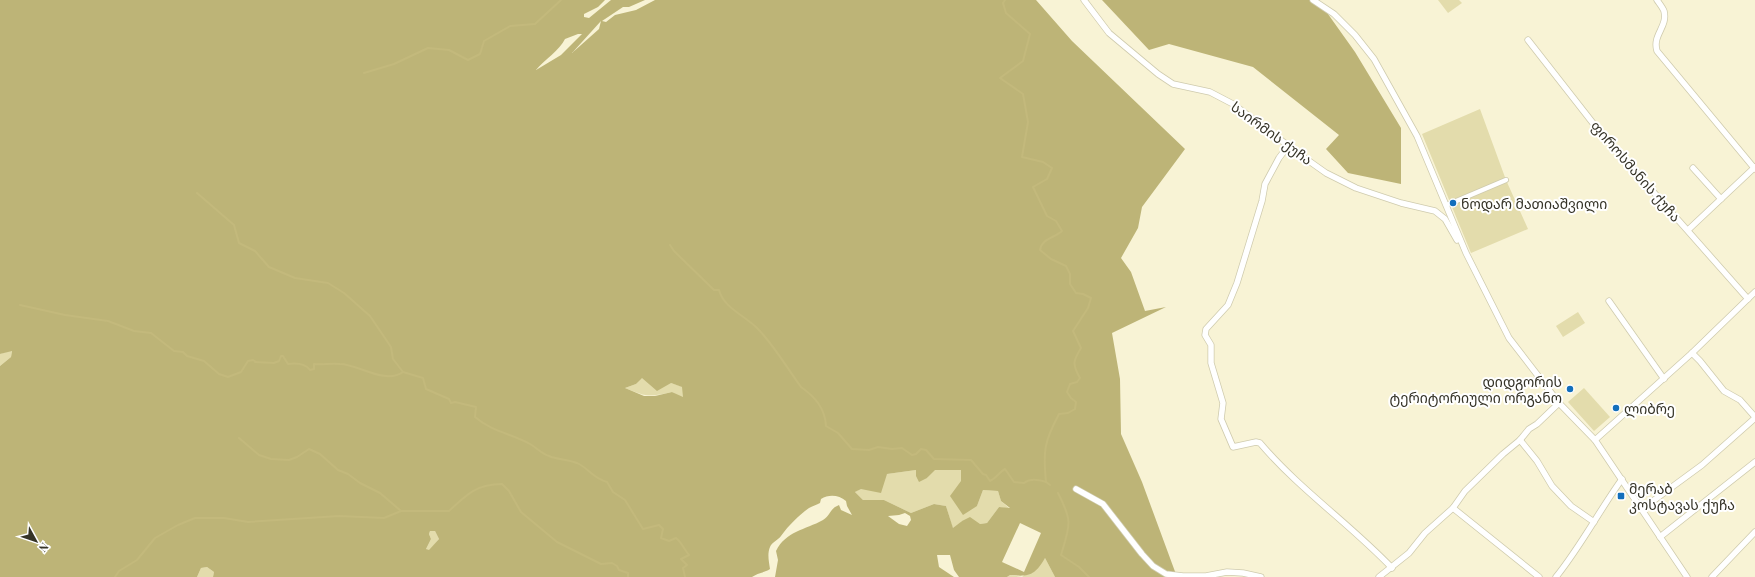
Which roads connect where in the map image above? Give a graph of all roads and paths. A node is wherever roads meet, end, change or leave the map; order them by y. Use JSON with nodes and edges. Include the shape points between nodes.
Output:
{"nodes":[{"id":1,"x":1084,"y":0,"type":"edge"},
{"id":2,"x":1314,"y":0,"type":"edge"},
{"id":3,"x":1657,"y":0,"type":"edge"},
{"id":4,"x":1528,"y":40,"type":"dead end"},
{"id":5,"x":1288,"y":146,"type":"junction"},
{"id":6,"x":1693,"y":168,"type":"dead end"},
{"id":7,"x":1755,"y":168,"type":"edge"},
{"id":8,"x":1506,"y":180,"type":"dead end"},
{"id":9,"x":1721,"y":199,"type":"junction"},
{"id":10,"x":1447,"y":205,"type":"junction"},
{"id":11,"x":1688,"y":230,"type":"junction"},
{"id":12,"x":1466,"y":253,"type":"junction"},
{"id":13,"x":1755,"y":292,"type":"edge"},
{"id":14,"x":1748,"y":299,"type":"junction"},
{"id":15,"x":1609,"y":301,"type":"dead end"},
{"id":16,"x":1692,"y":353,"type":"junction"},
{"id":17,"x":1664,"y":379,"type":"junction"},
{"id":18,"x":1559,"y":403,"type":"junction"},
{"id":19,"x":1755,"y":417,"type":"edge"},
{"id":20,"x":1520,"y":440,"type":"junction"},
{"id":21,"x":1595,"y":440,"type":"junction"},
{"id":22,"x":1755,"y":462,"type":"edge"},
{"id":23,"x":1622,"y":479,"type":"junction"},
{"id":24,"x":1076,"y":490,"type":"dead end"},
{"id":25,"x":1453,"y":508,"type":"junction"},
{"id":26,"x":1642,"y":509,"type":"junction"},
{"id":27,"x":1594,"y":522,"type":"junction"},
{"id":28,"x":1755,"y":532,"type":"edge"},
{"id":29,"x":1660,"y":537,"type":"junction"},
{"id":30,"x":1392,"y":568,"type":"junction"},
{"id":31,"x":1261,"y":577,"type":"edge"},
{"id":32,"x":1379,"y":577,"type":"edge"},
{"id":33,"x":1539,"y":577,"type":"edge"},
{"id":34,"x":1556,"y":577,"type":"edge"},
{"id":35,"x":1687,"y":577,"type":"edge"},
{"id":36,"x":1712,"y":577,"type":"edge"}],
"edges":[{"from":1,"to":5,"type":"street","name":"საირმის ქუჩა","via":[[1109,33],[1163,77],[1173,84],[1210,92],[1233,104]]},
{"from":2,"to":10,"type":"street","via":[[1355,34],[1374,59],[1417,136]]},
{"from":3,"to":7,"type":"street","via":[[1664,12],[1664,22],[1655,44],[1657,51]]},
{"from":4,"to":11,"type":"street","name":"ფიროსმანის ქუჩა","via":[[1596,127]]},
{"from":5,"to":12,"type":"street","name":"საირმის ქუჩა","via":[[1326,173],[1356,188],[1439,214],[1445,219]]},
{"from":5,"to":30,"type":"street","via":[[1278,158],[1265,184],[1237,283],[1228,305],[1206,329],[1211,345],[1211,363],[1223,403],[1221,419],[1233,447],[1260,443]]},
{"from":6,"to":9,"type":"street"},
{"from":7,"to":9,"type":"street"},
{"from":8,"to":10,"type":"street"},
{"from":9,"to":11,"type":"street"},
{"from":10,"to":12,"type":"street"},
{"from":11,"to":14,"type":"street","name":"ფიროსმანის ქუჩა"},
{"from":12,"to":18,"type":"street","via":[[1508,338]]},
{"from":13,"to":14,"type":"street"},
{"from":14,"to":16,"type":"street"},
{"from":15,"to":17,"type":"street"},
{"from":16,"to":17,"type":"street"},
{"from":16,"to":19,"type":"street","via":[[1724,391],[1740,400]]},
{"from":17,"to":21,"type":"street"},
{"from":18,"to":20,"type":"street"},
{"from":18,"to":21,"type":"street"},
{"from":19,"to":26,"type":"street","via":[[1702,465]]},
{"from":20,"to":25,"type":"street","via":[[1464,491]]},
{"from":20,"to":27,"type":"street","via":[[1538,462],[1552,486],[1571,506]]},
{"from":21,"to":23,"type":"street"},
{"from":22,"to":29,"type":"street"},
{"from":23,"to":26,"type":"street"},
{"from":23,"to":27,"type":"street"},
{"from":24,"to":31,"type":"street","via":[[1103,504],[1142,554],[1153,566],[1166,574],[1206,576],[1227,572]]},
{"from":25,"to":30,"type":"street"},
{"from":25,"to":33,"type":"street"},
{"from":26,"to":29,"type":"street"},
{"from":27,"to":34,"type":"street"},
{"from":28,"to":36,"type":"street"},
{"from":29,"to":35,"type":"street"},
{"from":30,"to":32,"type":"street"}]}
